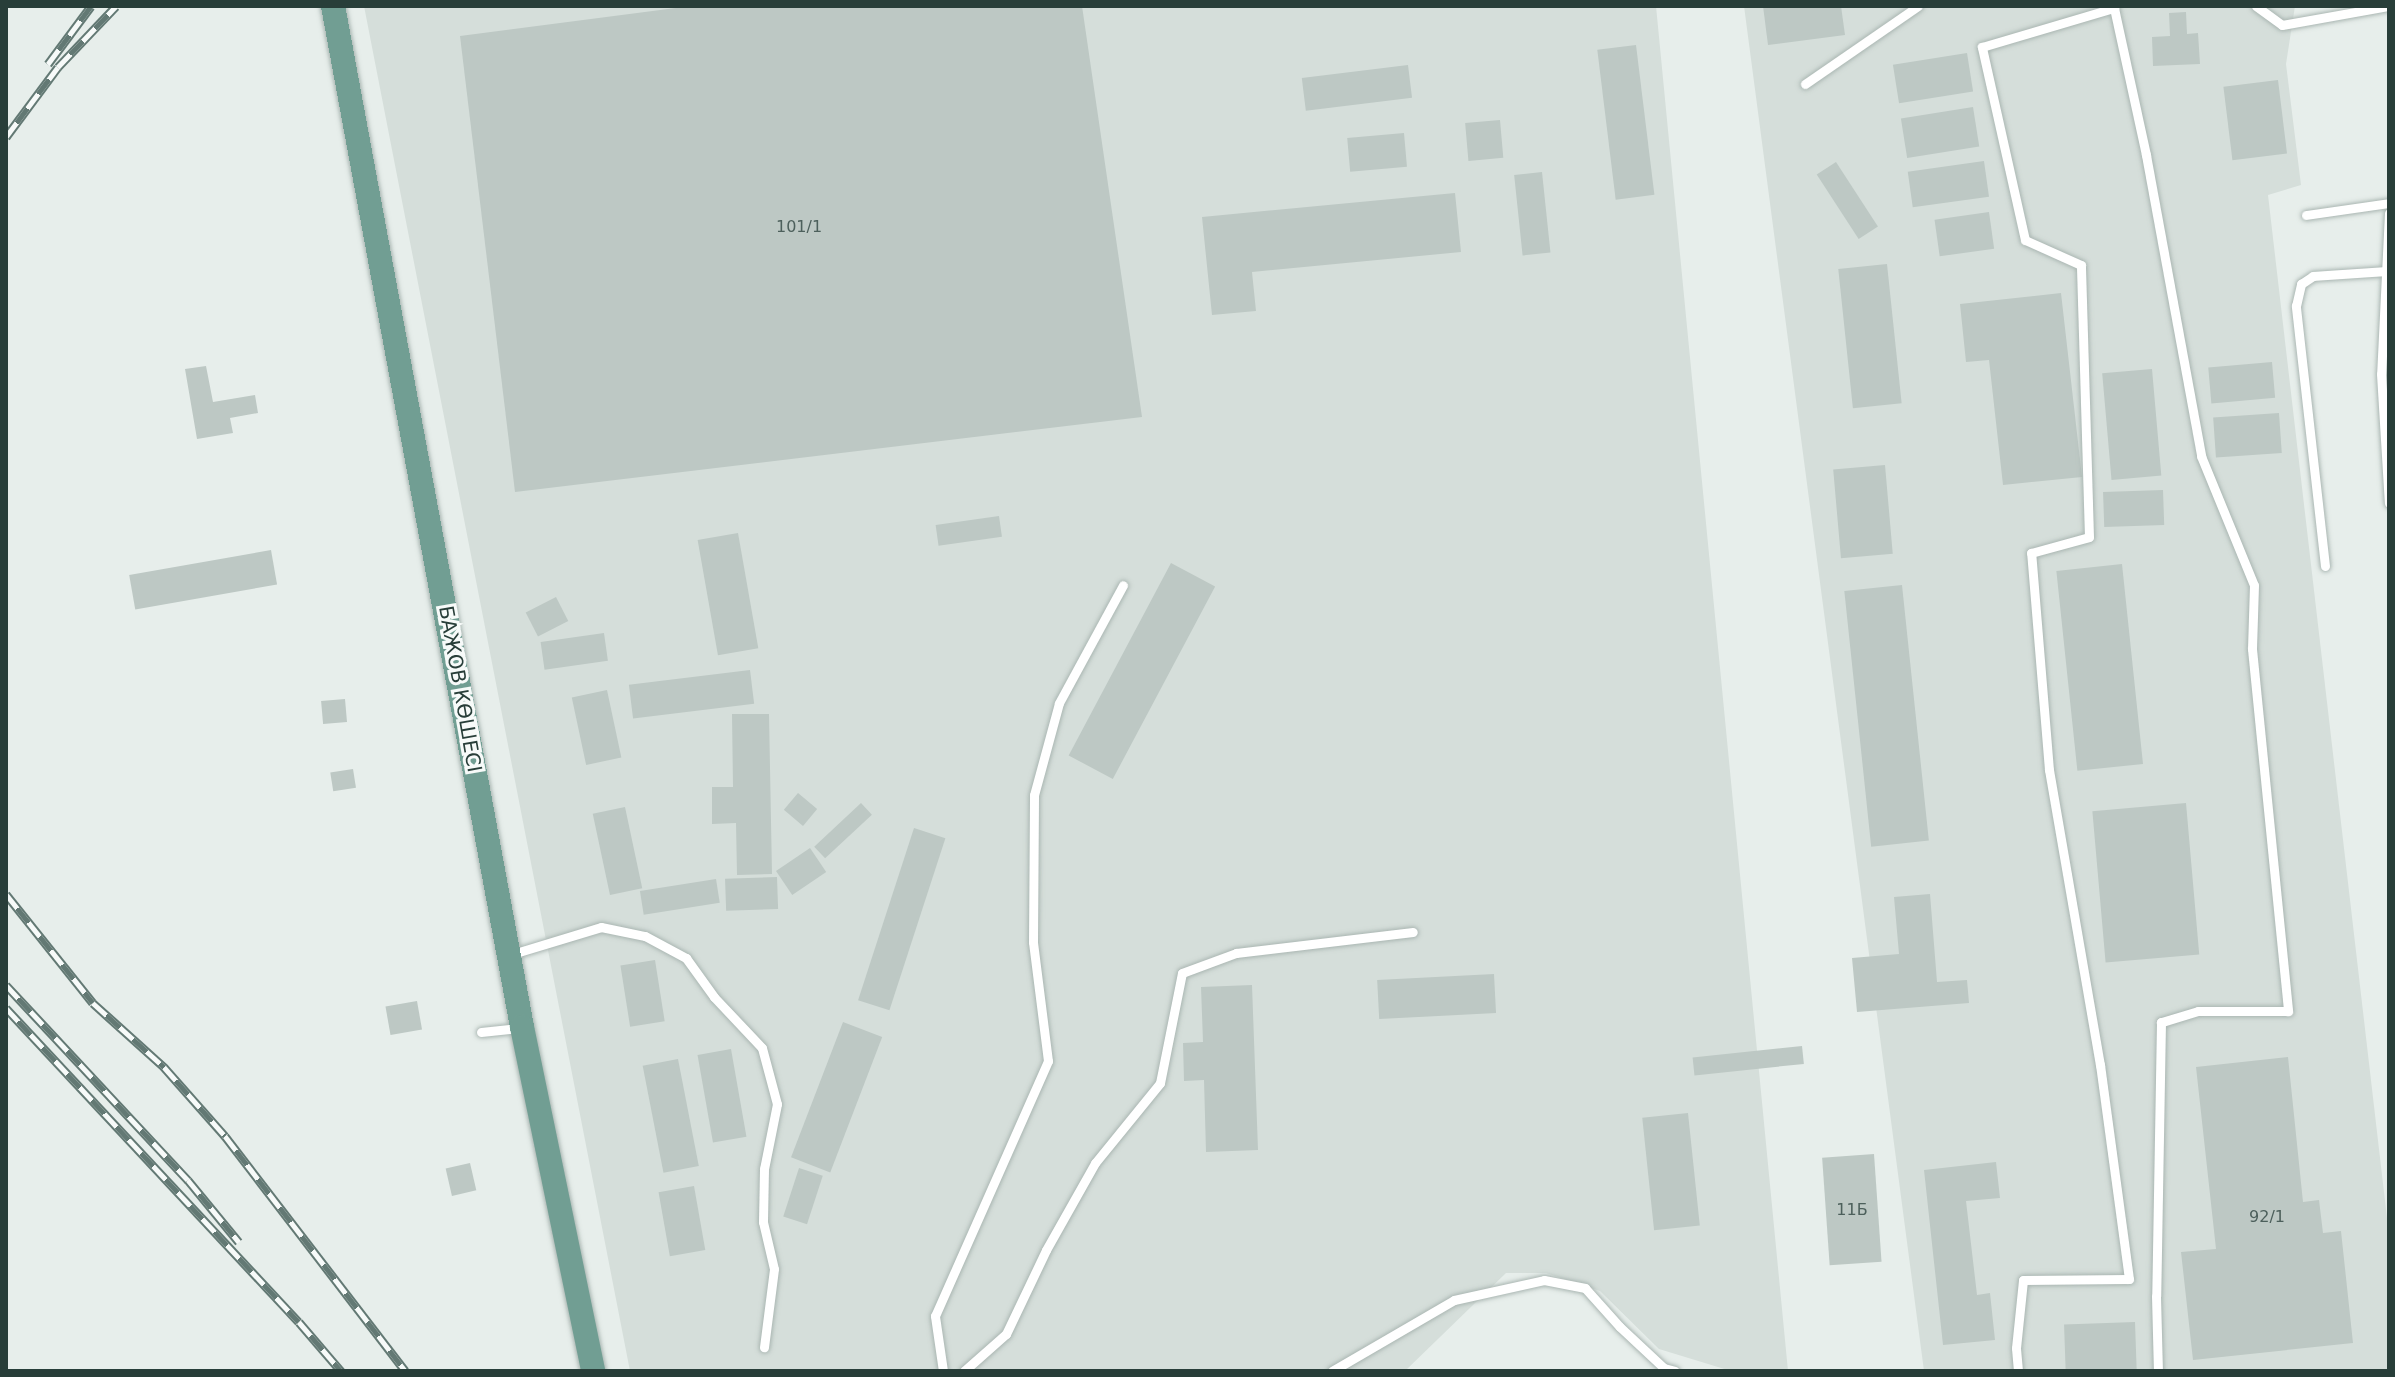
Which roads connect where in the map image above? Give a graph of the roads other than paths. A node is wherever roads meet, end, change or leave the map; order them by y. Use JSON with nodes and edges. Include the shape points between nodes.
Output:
{"nodes":[{"id":1,"x":333,"y":6,"type":"edge"},
{"id":2,"x":1918,"y":6,"type":"edge"},
{"id":3,"x":2256,"y":6,"type":"edge"},
{"id":4,"x":2389,"y":6,"type":"edge"},
{"id":5,"x":1805,"y":84,"type":"dead end"},
{"id":6,"x":2389,"y":203,"type":"edge"},
{"id":7,"x":2389,"y":213,"type":"edge"},
{"id":8,"x":2306,"y":215,"type":"dead end"},
{"id":9,"x":2386,"y":271,"type":"junction"},
{"id":10,"x":2389,"y":503,"type":"edge"},
{"id":11,"x":2325,"y":566,"type":"dead end"},
{"id":12,"x":1123,"y":585,"type":"dead end"},
{"id":13,"x":1413,"y":932,"type":"dead end"},
{"id":14,"x":509,"y":955,"type":"junction"},
{"id":15,"x":522,"y":1027,"type":"junction"},
{"id":16,"x":481,"y":1032,"type":"dead end"},
{"id":17,"x":764,"y":1347,"type":"dead end"},
{"id":18,"x":593,"y":1371,"type":"edge"},
{"id":19,"x":943,"y":1371,"type":"edge"},
{"id":20,"x":964,"y":1371,"type":"edge"},
{"id":21,"x":1332,"y":1371,"type":"edge"},
{"id":22,"x":1675,"y":1371,"type":"edge"},
{"id":23,"x":2018,"y":1371,"type":"edge"},
{"id":24,"x":2158,"y":1371,"type":"edge"}],
"edges":[{"from":1,"to":14,"type":"main road","name":"БАЖОВ КӨШЕСІ"},
{"from":2,"to":5,"type":"lane"},
{"from":3,"to":4,"type":"lane","via":[[2282,25]]},
{"from":6,"to":8,"type":"lane"},
{"from":7,"to":9,"type":"lane"},
{"from":9,"to":10,"type":"lane","via":[[2381,374]]},
{"from":9,"to":11,"type":"lane","via":[[2313,276],[2301,284],[2296,306]]},
{"from":12,"to":19,"type":"lane","via":[[1059,703],[1034,795],[1033,942],[1048,1061],[935,1316]]},
{"from":13,"to":20,"type":"lane","via":[[1236,953],[1182,973],[1160,1083],[1095,1163],[1006,1334]]},
{"from":14,"to":15,"type":"main road","name":"БАЖОВ КӨШЕСІ"},
{"from":14,"to":17,"type":"lane","via":[[601,927],[645,936],[686,958],[762,1048],[777,1104],[764,1169],[763,1222],[774,1269]]},
{"from":15,"to":16,"type":"lane"},
{"from":15,"to":18,"type":"main road","name":"БАЖОВ КӨШЕСІ"},
{"from":21,"to":22,"type":"lane","via":[[1454,1300],[1544,1280],[1585,1288],[1631,1338],[1664,1368]]},
{"from":23,"to":24,"type":"lane","via":[[2023,1280],[2129,1279],[2100,1065],[2049,770],[2031,553],[2089,537],[2081,265],[2025,240],[1982,47],[2114,8],[2201,456],[2254,585],[2252,649],[2288,1011],[2198,1011],[2161,1022]]}]}
